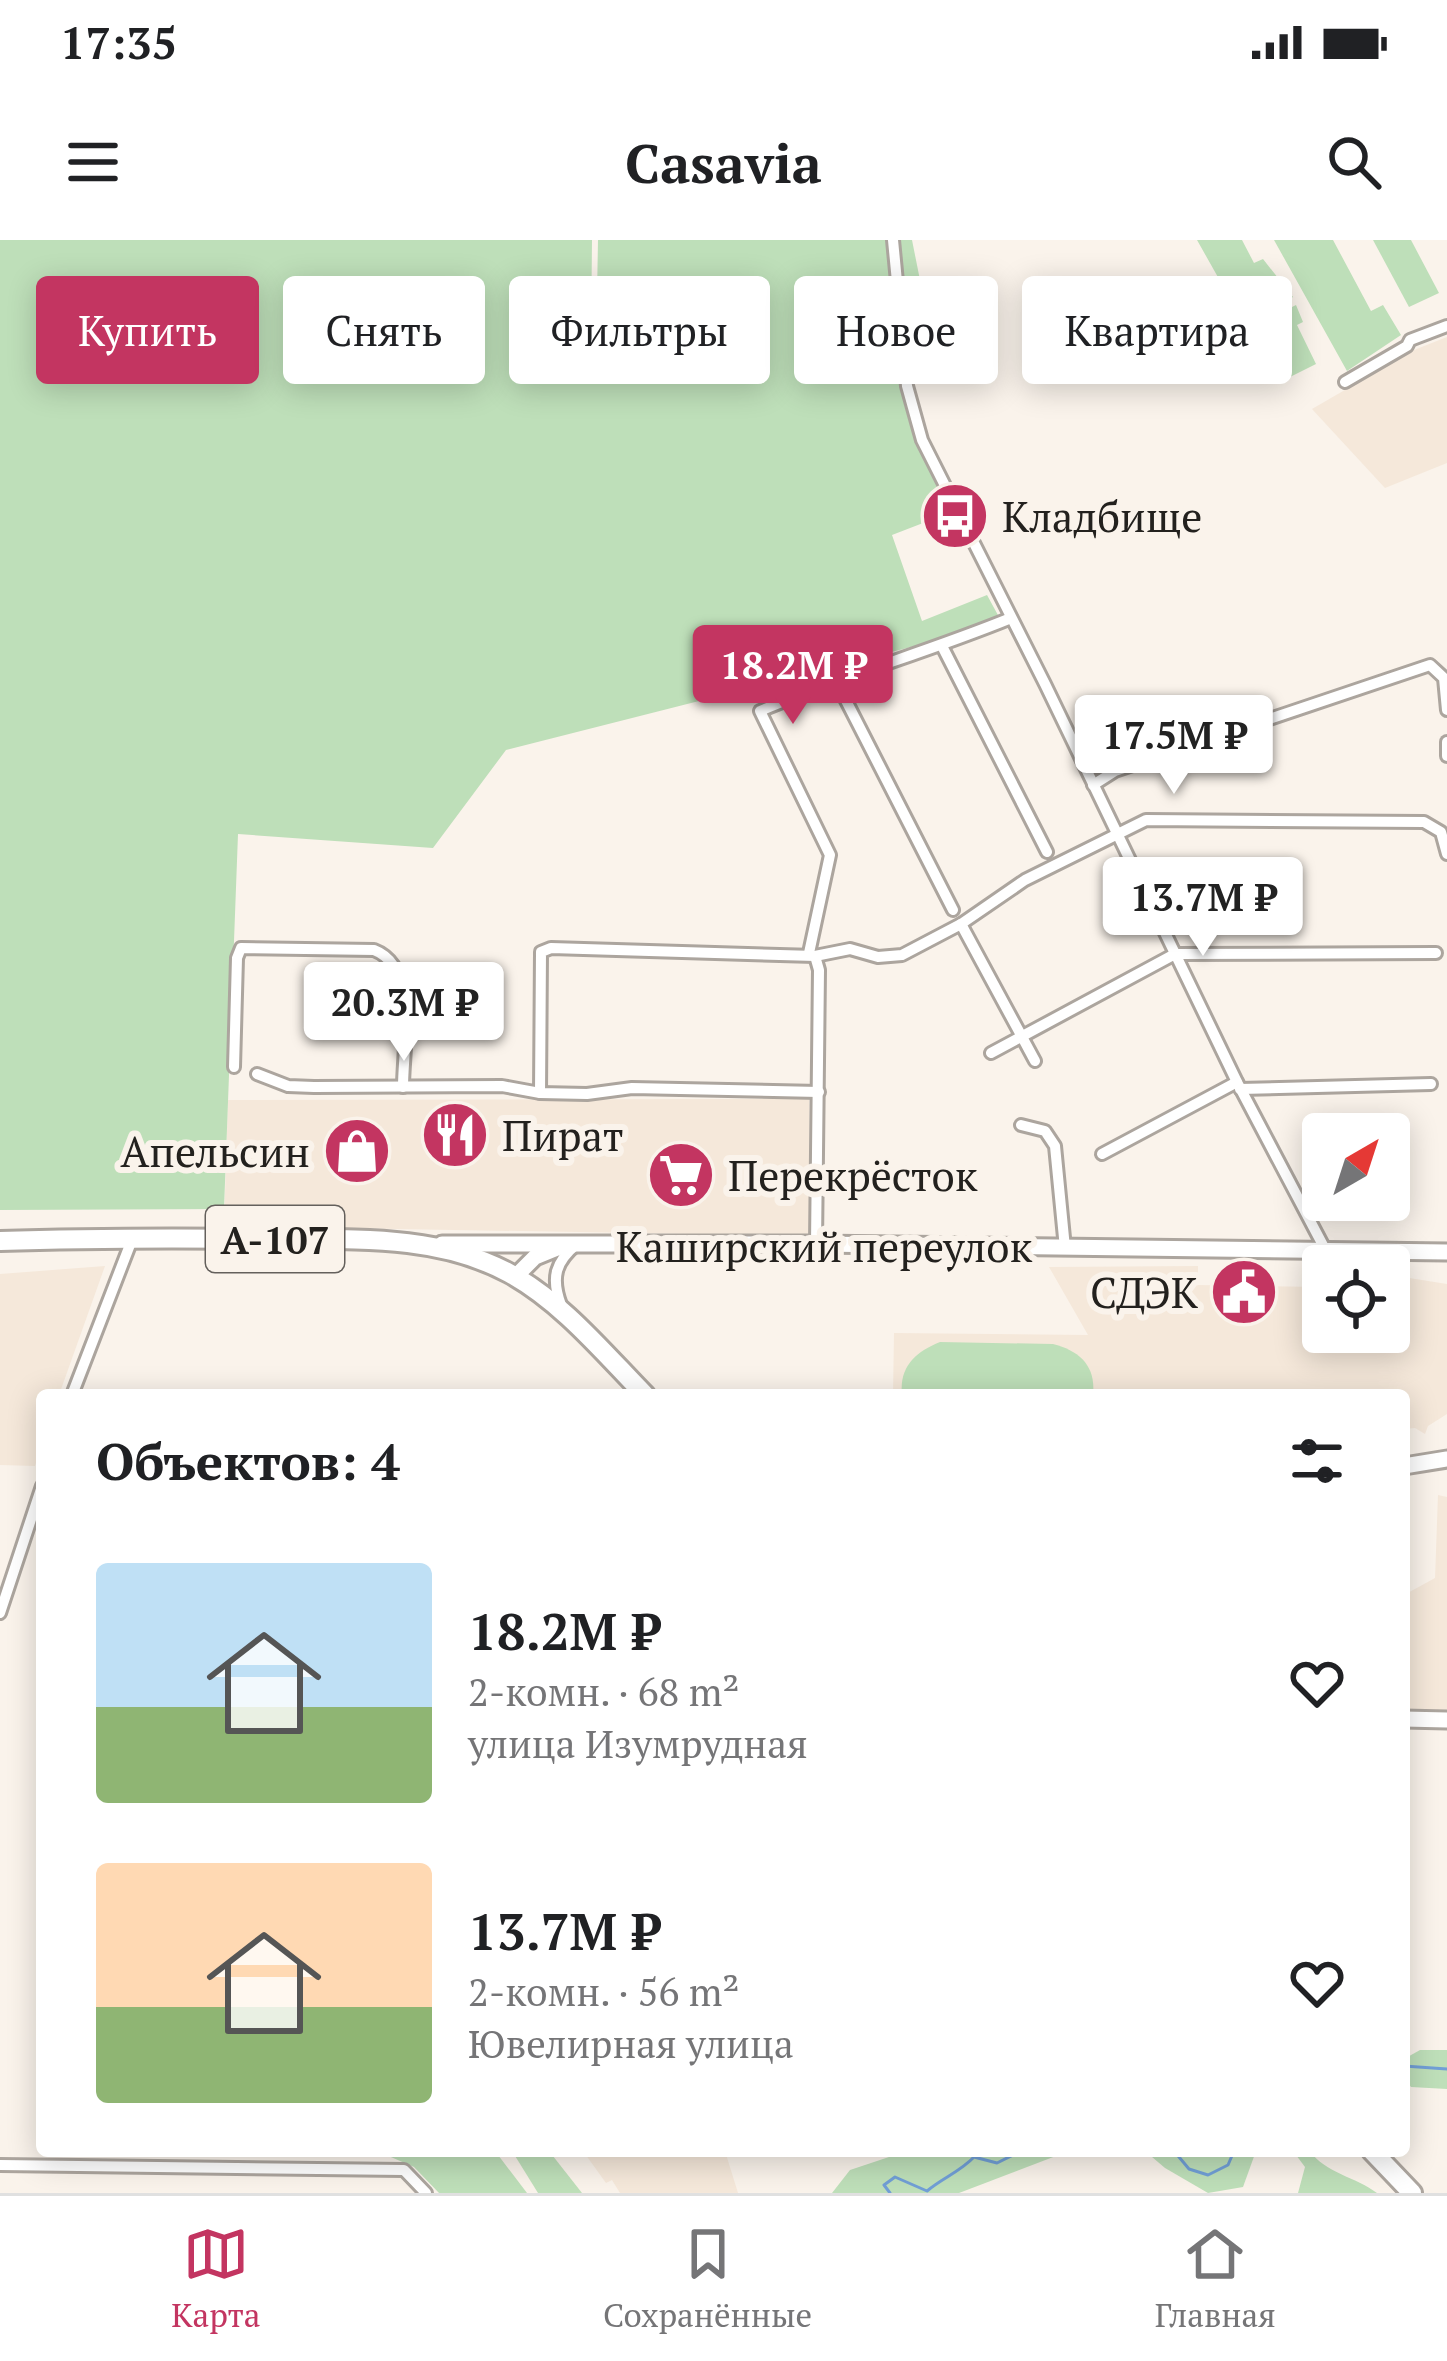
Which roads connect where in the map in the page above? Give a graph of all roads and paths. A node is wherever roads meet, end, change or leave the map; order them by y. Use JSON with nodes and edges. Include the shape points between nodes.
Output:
{"nodes":[{"id":1,"x":893,"y":240,"type":"edge"},
{"id":2,"x":1447,"y":326,"type":"edge"},
{"id":3,"x":1345,"y":382,"type":"dead end"},
{"id":4,"x":1011,"y":618,"type":"junction"},
{"id":5,"x":942,"y":646,"type":"junction"},
{"id":6,"x":835,"y":679,"type":"junction"},
{"id":7,"x":1447,"y":710,"type":"edge"},
{"id":8,"x":1447,"y":742,"type":"edge"},
{"id":9,"x":1447,"y":756,"type":"edge"},
{"id":10,"x":1093,"y":785,"type":"junction"},
{"id":11,"x":1115,"y":833,"type":"junction"},
{"id":12,"x":1047,"y":852,"type":"dead end"},
{"id":13,"x":1447,"y":854,"type":"edge"},
{"id":14,"x":953,"y":910,"type":"dead end"},
{"id":15,"x":961,"y":923,"type":"junction"},
{"id":16,"x":1436,"y":953,"type":"dead end"},
{"id":17,"x":1174,"y":954,"type":"junction"},
{"id":18,"x":812,"y":955,"type":"junction"},
{"id":19,"x":1022,"y":1035,"type":"junction"},
{"id":20,"x":992,"y":1053,"type":"dead end"},
{"id":21,"x":1035,"y":1061,"type":"dead end"},
{"id":22,"x":234,"y":1066,"type":"dead end"},
{"id":23,"x":257,"y":1074,"type":"dead end"},
{"id":24,"x":1430,"y":1084,"type":"dead end"},
{"id":25,"x":1238,"y":1085,"type":"junction"},
{"id":26,"x":403,"y":1087,"type":"junction"},
{"id":27,"x":540,"y":1093,"type":"junction"},
{"id":28,"x":819,"y":1093,"type":"junction"},
{"id":29,"x":1021,"y":1125,"type":"dead end"},
{"id":30,"x":1102,"y":1154,"type":"dead end"},
{"id":31,"x":134,"y":1237,"type":"junction"},
{"id":32,"x":0,"y":1240,"type":"edge"},
{"id":33,"x":417,"y":1244,"type":"junction"},
{"id":34,"x":577,"y":1244,"type":"junction"},
{"id":35,"x":816,"y":1244,"type":"junction"},
{"id":36,"x":1323,"y":1245,"type":"edge"},
{"id":37,"x":1065,"y":1248,"type":"junction"},
{"id":38,"x":1302,"y":1251,"type":"edge"},
{"id":39,"x":1410,"y":1252,"type":"edge"},
{"id":40,"x":1447,"y":1252,"type":"edge"},
{"id":41,"x":515,"y":1277,"type":"junction"},
{"id":42,"x":569,"y":1318,"type":"junction"},
{"id":43,"x":74,"y":1389,"type":"edge"},
{"id":44,"x":639,"y":1389,"type":"edge"},
{"id":45,"x":1447,"y":1459,"type":"edge"},
{"id":46,"x":1410,"y":1465,"type":"edge"},
{"id":47,"x":36,"y":1504,"type":"edge"},
{"id":48,"x":0,"y":1613,"type":"edge"},
{"id":49,"x":1410,"y":1718,"type":"edge"},
{"id":50,"x":1447,"y":1720,"type":"edge"},
{"id":51,"x":202,"y":2157,"type":"edge"},
{"id":52,"x":1378,"y":2157,"type":"edge"},
{"id":53,"x":0,"y":2165,"type":"edge"},
{"id":54,"x":201,"y":2168,"type":"junction"},
{"id":55,"x":426,"y":2193,"type":"edge"},
{"id":56,"x":1412,"y":2193,"type":"edge"}],
"edges":[{"from":1,"to":4,"type":"street","via":[[907,386],[922,440]]},
{"from":2,"to":3,"type":"street"},
{"from":4,"to":5,"type":"street"},
{"from":4,"to":10,"type":"street"},
{"from":5,"to":6,"type":"street"},
{"from":5,"to":12,"type":"street"},
{"from":6,"to":14,"type":"street"},
{"from":6,"to":18,"type":"street","via":[[760,711],[830,855]]},
{"from":7,"to":10,"type":"street","via":[[1444,678],[1430,665]]},
{"from":8,"to":9,"type":"street"},
{"from":10,"to":11,"type":"street"},
{"from":11,"to":13,"type":"street","via":[[1146,820],[1424,822],[1441,832]]},
{"from":11,"to":15,"type":"street"},
{"from":11,"to":17,"type":"street"},
{"from":15,"to":18,"type":"street","via":[[890,959],[850,949]]},
{"from":15,"to":19,"type":"street"},
{"from":16,"to":17,"type":"street"},
{"from":17,"to":19,"type":"street"},
{"from":17,"to":25,"type":"street"},
{"from":18,"to":27,"type":"street","via":[[541,952]]},
{"from":18,"to":28,"type":"street","via":[[819,970]]},
{"from":19,"to":20,"type":"street"},
{"from":19,"to":21,"type":"street"},
{"from":22,"to":26,"type":"street","via":[[241,948],[374,950],[391,958],[403,980]]},
{"from":23,"to":26,"type":"street","via":[[288,1086]]},
{"from":24,"to":25,"type":"street"},
{"from":25,"to":30,"type":"street"},
{"from":25,"to":36,"type":"street"},
{"from":26,"to":27,"type":"street","via":[[502,1085]]},
{"from":27,"to":28,"type":"street"},
{"from":28,"to":35,"type":"street"},
{"from":29,"to":37,"type":"street","via":[[1045,1131],[1055,1146]]},
{"from":31,"to":32,"type":"highway","number":"А-107"},
{"from":31,"to":33,"type":"highway","number":"А-107"},
{"from":31,"to":43,"type":"street"},
{"from":33,"to":34,"type":"main road","name":"Каширский переулок"},
{"from":33,"to":41,"type":"highway","number":"А-107"},
{"from":34,"to":35,"type":"main road","name":"Каширский переулок"},
{"from":34,"to":41,"type":"main road","via":[[535,1257]]},
{"from":34,"to":42,"type":"street","via":[[554,1278]]},
{"from":35,"to":37,"type":"main road","name":"Каширский переулок"},
{"from":37,"to":38,"type":"main road","name":"Каширский переулок"},
{"from":39,"to":40,"type":"main road","name":"Каширский переулок"},
{"from":41,"to":42,"type":"highway","number":"А-107"},
{"from":42,"to":44,"type":"highway","number":"А-107"},
{"from":45,"to":46,"type":"main road"},
{"from":47,"to":48,"type":"street"},
{"from":49,"to":50,"type":"main road"},
{"from":51,"to":54,"type":"street"},
{"from":52,"to":56,"type":"highway"},
{"from":53,"to":54,"type":"street"},
{"from":54,"to":55,"type":"street","via":[[404,2170]]}]}
